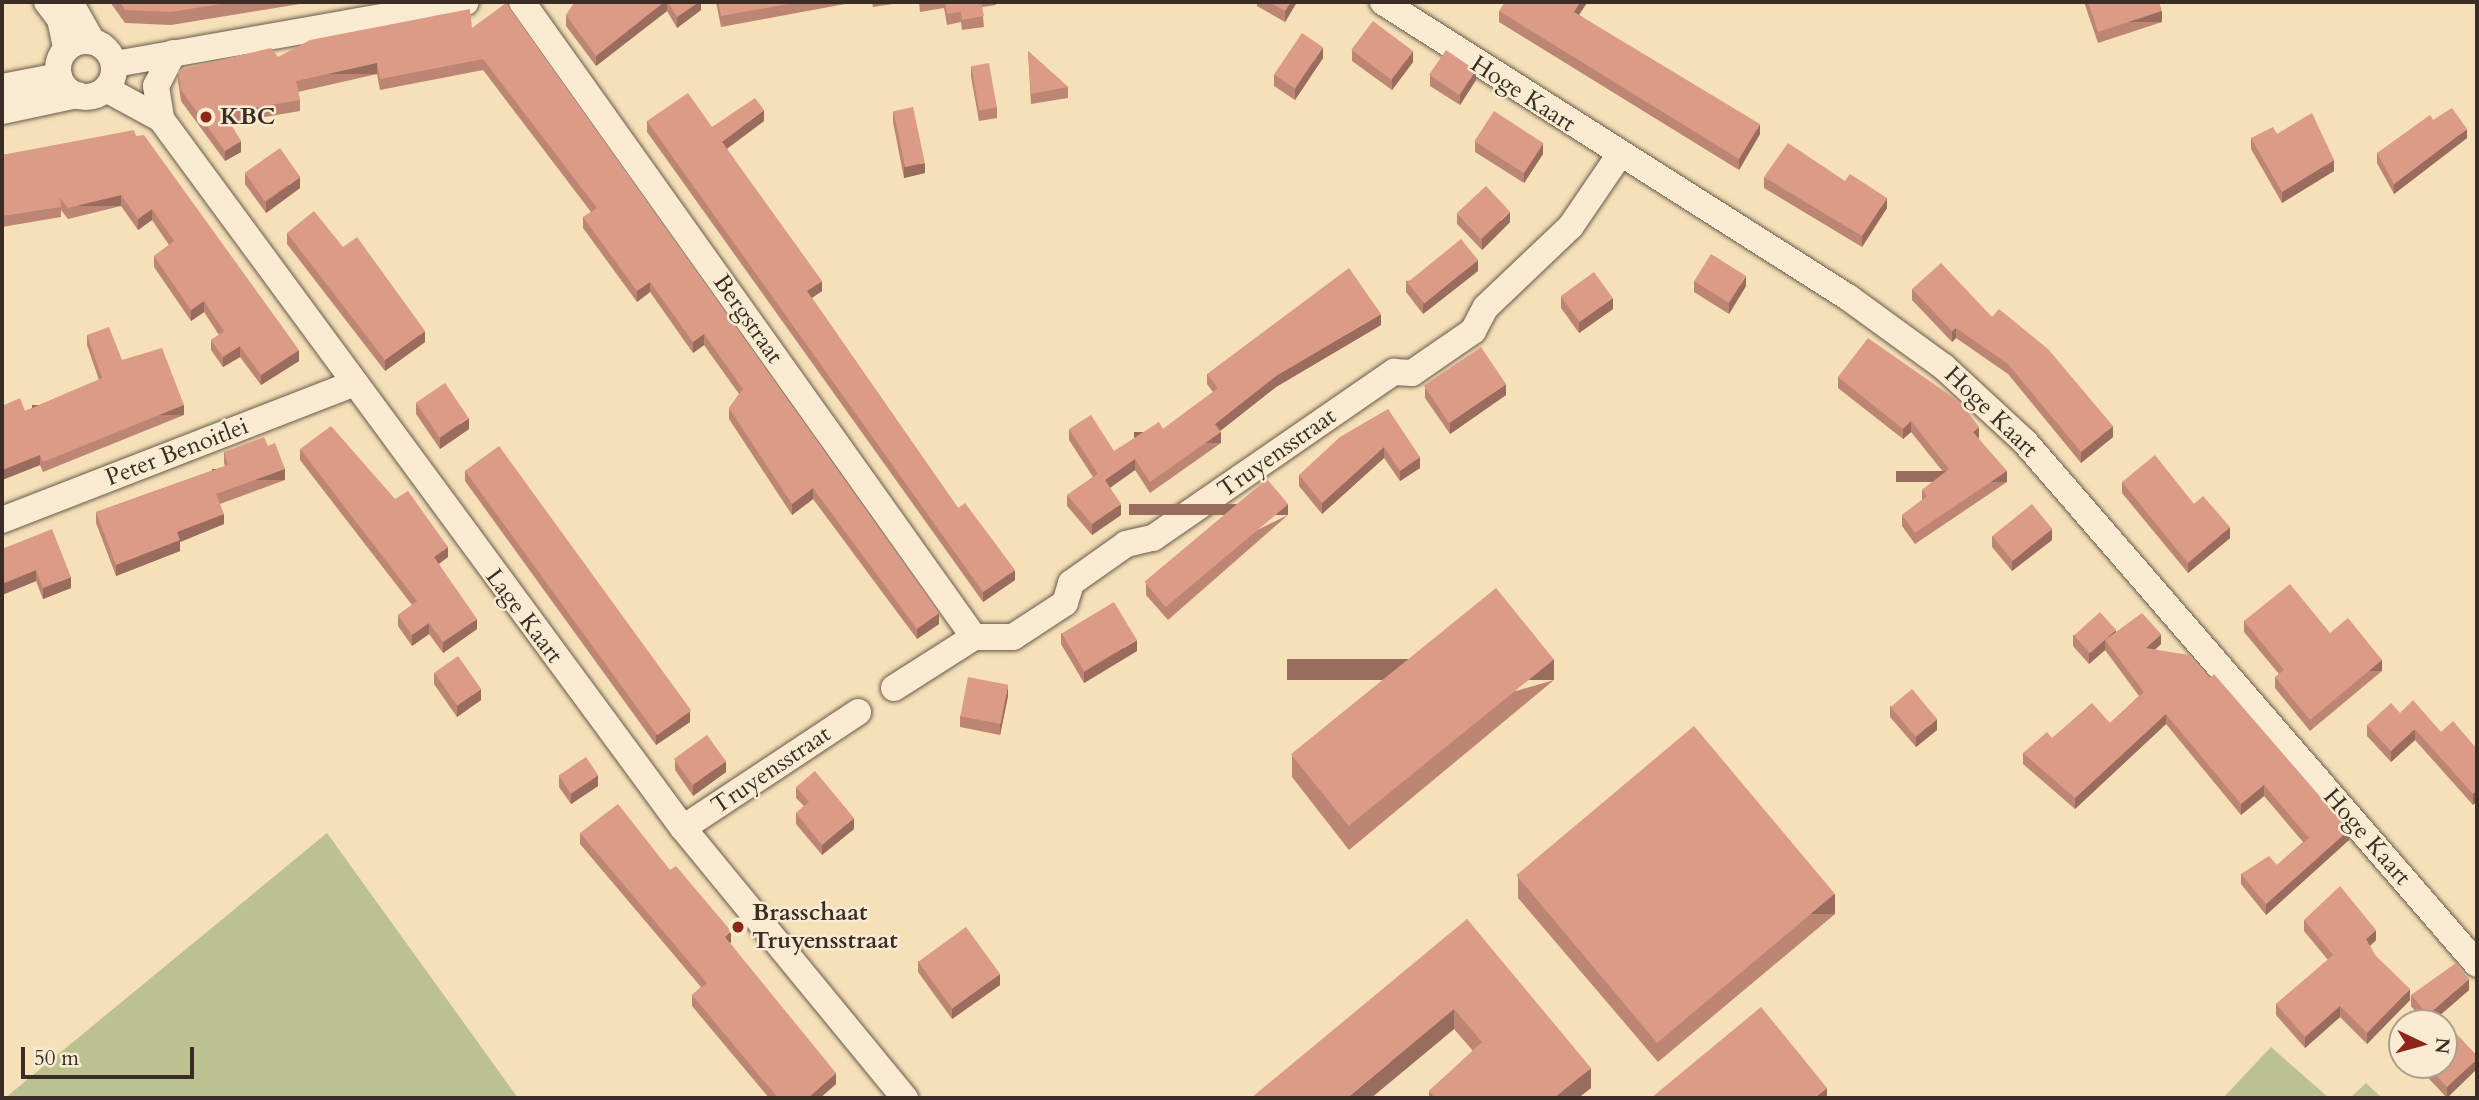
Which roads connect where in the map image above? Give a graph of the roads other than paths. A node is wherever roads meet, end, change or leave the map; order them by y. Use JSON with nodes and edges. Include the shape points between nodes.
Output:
{"nodes":[{"id":1,"x":47,"y":2,"type":"edge"},
{"id":2,"x":70,"y":2,"type":"edge"},
{"id":3,"x":466,"y":2,"type":"edge"},
{"id":4,"x":522,"y":2,"type":"edge"},
{"id":5,"x":1383,"y":2,"type":"edge"},
{"id":6,"x":93,"y":41,"type":"junction"},
{"id":7,"x":66,"y":48,"type":"junction"},
{"id":8,"x":173,"y":53,"type":"junction"},
{"id":9,"x":114,"y":64,"type":"junction"},
{"id":10,"x":59,"y":76,"type":"junction"},
{"id":11,"x":2,"y":87,"type":"edge"},
{"id":12,"x":107,"y":89,"type":"junction"},
{"id":13,"x":77,"y":95,"type":"junction"},
{"id":14,"x":2,"y":111,"type":"edge"},
{"id":15,"x":161,"y":119,"type":"junction"},
{"id":16,"x":1618,"y":157,"type":"junction"},
{"id":17,"x":352,"y":384,"type":"junction"},
{"id":18,"x":2,"y":520,"type":"edge"},
{"id":19,"x":974,"y":637,"type":"junction"},
{"id":20,"x":894,"y":688,"type":"dead end"},
{"id":21,"x":859,"y":712,"type":"dead end"},
{"id":22,"x":683,"y":828,"type":"junction"},
{"id":23,"x":2477,"y":964,"type":"edge"},
{"id":24,"x":905,"y":1098,"type":"edge"}],
"edges":[{"from":1,"to":7,"type":"street","via":[[60,19]]},
{"from":2,"to":6,"type":"street"},
{"from":3,"to":8,"type":"street"},
{"from":4,"to":19,"type":"street","name":"Bergstraat"},
{"from":5,"to":16,"type":"street","name":"Hoge Kaart"},
{"from":6,"to":7,"type":"street"},
{"from":6,"to":9,"type":"street","via":[[107,49]]},
{"from":7,"to":10,"type":"street"},
{"from":8,"to":9,"type":"street"},
{"from":8,"to":15,"type":"street","name":"Lage Kaart","via":[[156,86]]},
{"from":9,"to":12,"type":"street"},
{"from":10,"to":11,"type":"street"},
{"from":10,"to":13,"type":"street"},
{"from":12,"to":13,"type":"street"},
{"from":12,"to":15,"type":"street","name":"Lage Kaart"},
{"from":13,"to":14,"type":"street"},
{"from":15,"to":17,"type":"street","name":"Lage Kaart"},
{"from":16,"to":19,"type":"street","name":"Truyensstraat","via":[[1570,226],[1486,307],[1473,331],[1412,373],[1394,372],[1153,538],[1126,544],[1072,583],[1065,603],[1013,637]]},
{"from":16,"to":23,"type":"street","name":"Hoge Kaart","via":[[1849,298],[1944,367],[2025,442]]},
{"from":17,"to":18,"type":"street","name":"Peter Benoitlei"},
{"from":17,"to":22,"type":"street","name":"Lage Kaart"},
{"from":19,"to":20,"type":"street"},
{"from":21,"to":22,"type":"street","name":"Truyensstraat"},
{"from":22,"to":24,"type":"street","name":"Lage Kaart"}]}
